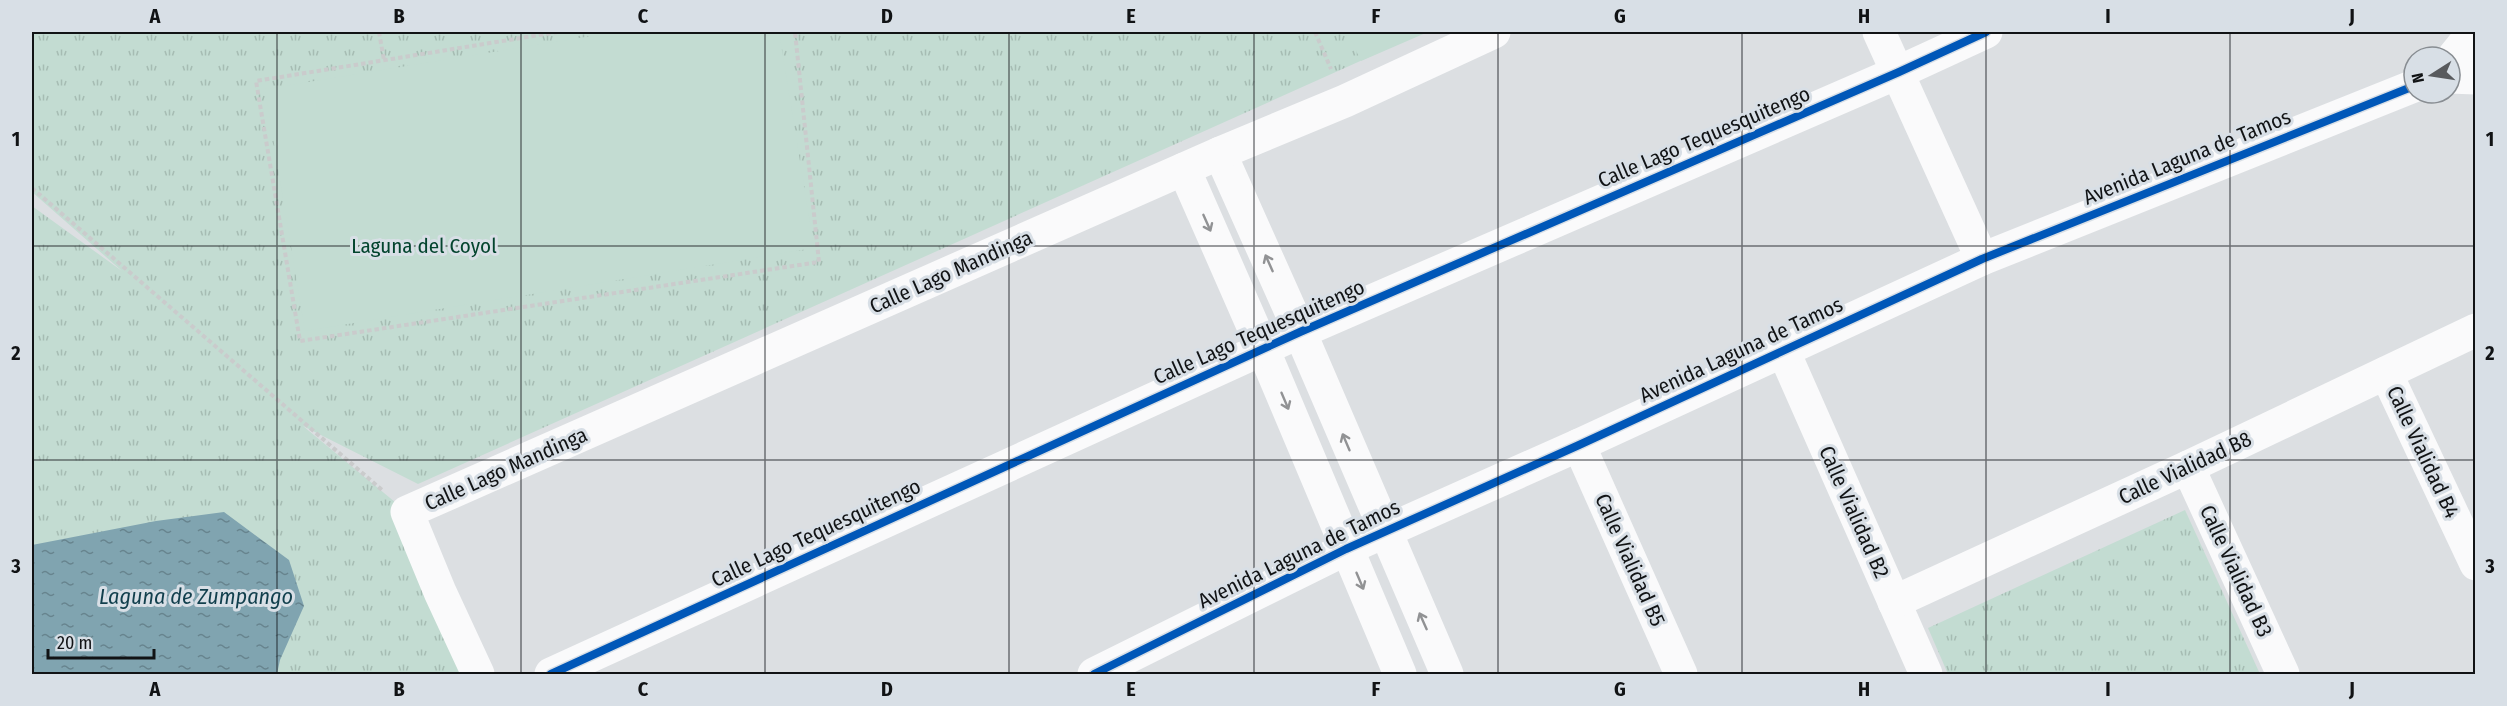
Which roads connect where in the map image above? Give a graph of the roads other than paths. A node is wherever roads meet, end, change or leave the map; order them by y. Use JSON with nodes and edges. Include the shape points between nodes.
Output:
{"nodes":[{"id":1,"x":1494,"y":32,"type":"edge"},
{"id":2,"x":1879,"y":32,"type":"edge"},
{"id":3,"x":1986,"y":32,"type":"edge"},
{"id":4,"x":2473,"y":36,"type":"edge"},
{"id":5,"x":2462,"y":48,"type":"edge"},
{"id":6,"x":1899,"y":72,"type":"junction"},
{"id":7,"x":2402,"y":91,"type":"edge"},
{"id":8,"x":1220,"y":153,"type":"junction"},
{"id":9,"x":1184,"y":169,"type":"junction"},
{"id":10,"x":1982,"y":259,"type":"junction"},
{"id":11,"x":2475,"y":330,"type":"edge"},
{"id":12,"x":1300,"y":332,"type":"junction"},
{"id":13,"x":1263,"y":349,"type":"junction"},
{"id":14,"x":1783,"y":350,"type":"junction"},
{"id":15,"x":2386,"y":373,"type":"junction"},
{"id":16,"x":1579,"y":445,"type":"junction"},
{"id":17,"x":2188,"y":467,"type":"junction"},
{"id":18,"x":1385,"y":533,"type":"junction"},
{"id":19,"x":1346,"y":549,"type":"junction"},
{"id":20,"x":2475,"y":564,"type":"edge"},
{"id":21,"x":1894,"y":602,"type":"junction"},
{"id":22,"x":478,"y":675,"type":"edge"},
{"id":23,"x":551,"y":675,"type":"edge"},
{"id":24,"x":1094,"y":675,"type":"edge"},
{"id":25,"x":1400,"y":675,"type":"edge"},
{"id":26,"x":1446,"y":675,"type":"edge"},
{"id":27,"x":1682,"y":675,"type":"edge"},
{"id":28,"x":1926,"y":675,"type":"edge"},
{"id":29,"x":2283,"y":675,"type":"edge"}],
"edges":[{"from":1,"to":8,"type":"street","name":"Calle Lago Mandinga"},
{"from":2,"to":6,"type":"street"},
{"from":3,"to":6,"type":"street","name":"Calle Lago Tequesquitengo"},
{"from":4,"to":5,"type":"street"},
{"from":6,"to":10,"type":"street"},
{"from":6,"to":12,"type":"street","name":"Calle Lago Tequesquitengo"},
{"from":7,"to":10,"type":"street","name":"Avenida Laguna de Tamos"},
{"from":8,"to":9,"type":"street","name":"Calle Lago Mandinga"},
{"from":12,"to":8,"type":"street","one_way":true},
{"from":9,"to":13,"type":"street","one_way":true},
{"from":9,"to":22,"type":"street","name":"Calle Lago Mandinga","via":[[407,512]]},
{"from":10,"to":14,"type":"street","name":"Avenida Laguna de Tamos"},
{"from":11,"to":15,"type":"street","name":"Calle Vialidad B8"},
{"from":12,"to":13,"type":"street","name":"Calle Lago Tequesquitengo"},
{"from":18,"to":12,"type":"street","one_way":true},
{"from":13,"to":19,"type":"street","one_way":true},
{"from":13,"to":23,"type":"street","name":"Calle Lago Tequesquitengo"},
{"from":14,"to":16,"type":"street","name":"Avenida Laguna de Tamos"},
{"from":14,"to":21,"type":"street","name":"Calle Vialidad B2"},
{"from":15,"to":17,"type":"street","name":"Calle Vialidad B8"},
{"from":15,"to":20,"type":"street","name":"Calle Vialidad B4"},
{"from":16,"to":18,"type":"street","name":"Avenida Laguna de Tamos"},
{"from":16,"to":27,"type":"street","name":"Calle Vialidad B5"},
{"from":17,"to":21,"type":"street","name":"Calle Vialidad B8"},
{"from":17,"to":29,"type":"street","name":"Calle Vialidad B3"},
{"from":18,"to":19,"type":"street","name":"Avenida Laguna de Tamos"},
{"from":26,"to":18,"type":"street","one_way":true},
{"from":19,"to":24,"type":"street","name":"Avenida Laguna de Tamos"},
{"from":19,"to":25,"type":"street","one_way":true},
{"from":21,"to":28,"type":"street","name":"Calle Vialidad B2"}]}
